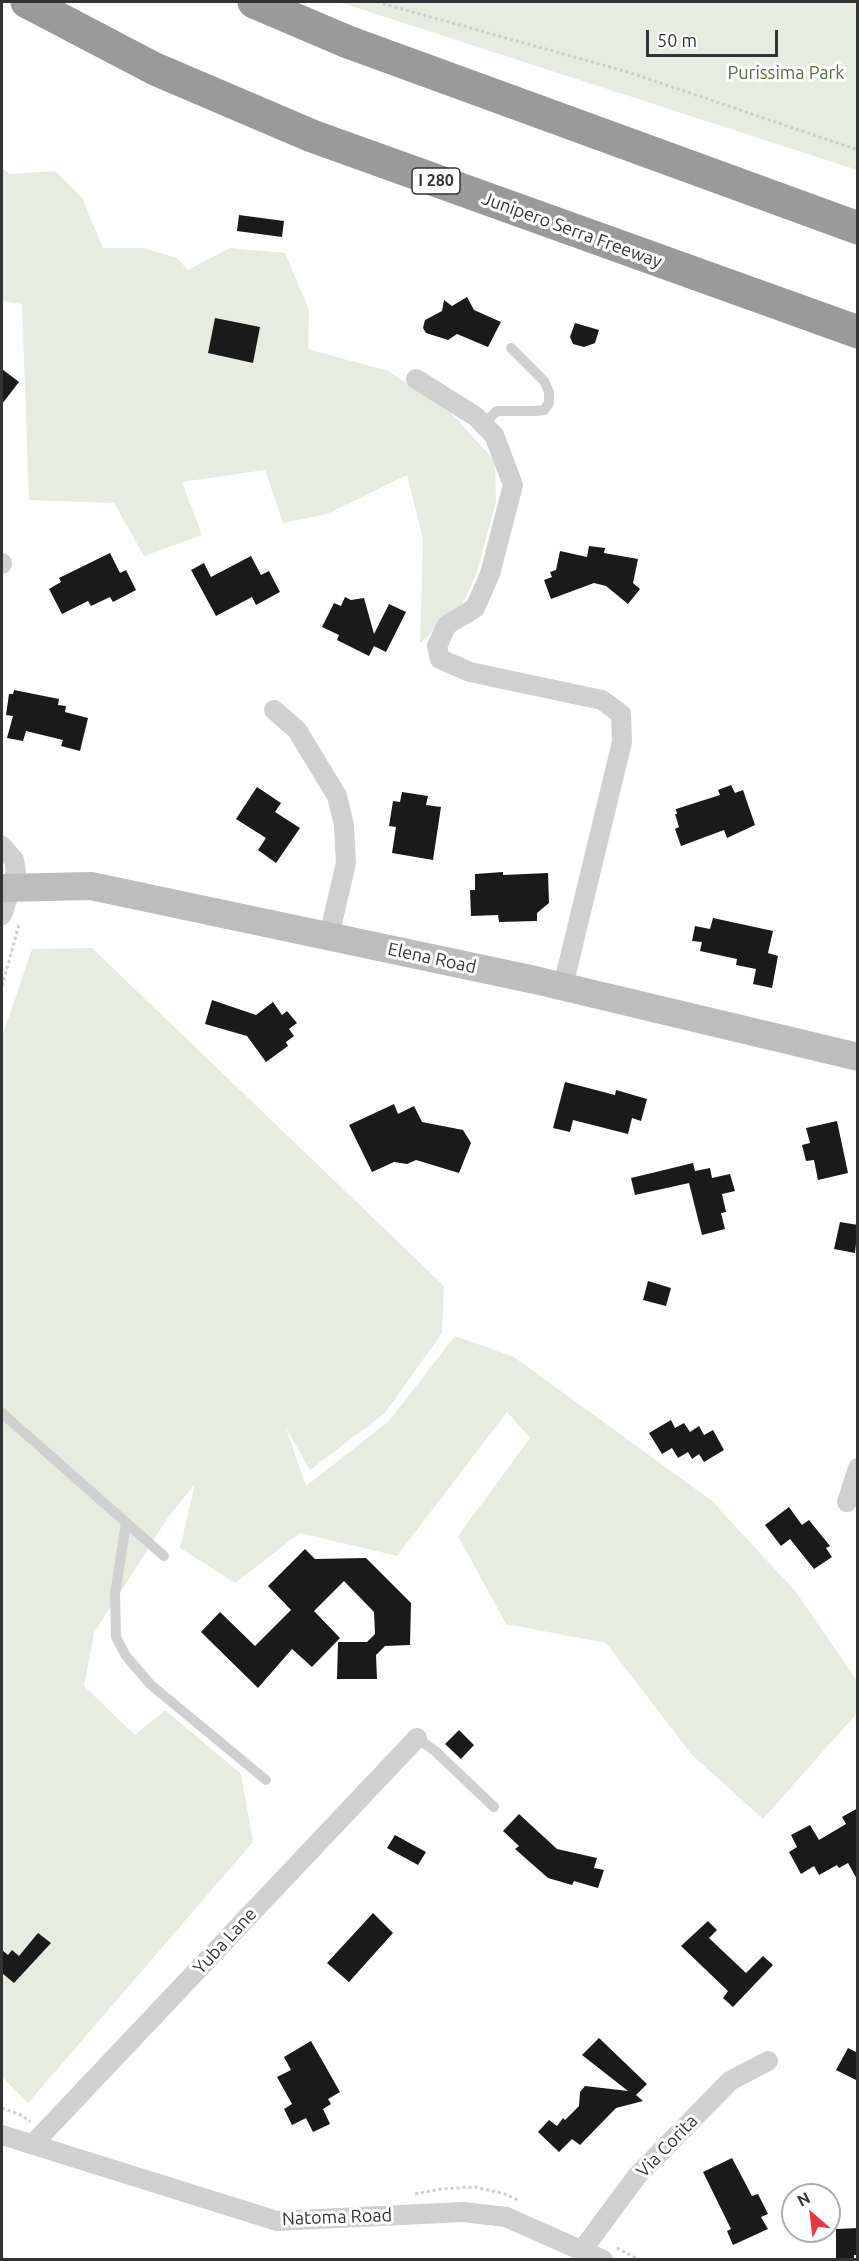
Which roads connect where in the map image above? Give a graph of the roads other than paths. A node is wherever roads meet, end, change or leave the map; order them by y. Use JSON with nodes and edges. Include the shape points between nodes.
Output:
{"nodes":[{"id":1,"x":27,"y":2,"type":"edge"},
{"id":2,"x":254,"y":2,"type":"edge"},
{"id":3,"x":858,"y":228,"type":"edge"},
{"id":4,"x":858,"y":332,"type":"edge"},
{"id":5,"x":511,"y":348,"type":"dead end"},
{"id":6,"x":416,"y":379,"type":"dead end"},
{"id":7,"x":483,"y":424,"type":"junction"},
{"id":8,"x":274,"y":710,"type":"dead end"},
{"id":9,"x":2,"y":846,"type":"edge"},
{"id":10,"x":7,"y":888,"type":"edge"},
{"id":11,"x":2,"y":915,"type":"edge"},
{"id":12,"x":329,"y":936,"type":"junction"},
{"id":13,"x":563,"y":986,"type":"junction"},
{"id":14,"x":858,"y":1057,"type":"edge"},
{"id":15,"x":2,"y":1413,"type":"edge"},
{"id":16,"x":858,"y":1468,"type":"edge"},
{"id":17,"x":847,"y":1502,"type":"dead end"},
{"id":18,"x":126,"y":1523,"type":"junction"},
{"id":19,"x":164,"y":1556,"type":"dead end"},
{"id":20,"x":417,"y":1738,"type":"joint"},
{"id":21,"x":266,"y":1780,"type":"dead end"},
{"id":22,"x":494,"y":1807,"type":"dead end"},
{"id":23,"x":768,"y":2061,"type":"dead end"},
{"id":24,"x":2,"y":2135,"type":"edge"},
{"id":25,"x":38,"y":2139,"type":"junction"},
{"id":26,"x":588,"y":2242,"type":"junction"},
{"id":27,"x":603,"y":2259,"type":"edge"}],
"edges":[{"from":1,"to":4,"type":"highway","name":"Junipero Serra Freeway","number":"I 280","via":[[154,69],[302,132]]},
{"from":2,"to":3,"type":"highway","via":[[359,46]]},
{"from":5,"to":7,"type":"lane","via":[[544,381],[549,402],[544,410],[497,411]]},
{"from":6,"to":7,"type":"street"},
{"from":7,"to":13,"type":"street","via":[[494,435],[513,485],[483,591],[475,608],[447,625],[437,646],[440,659],[470,672],[602,700],[621,714],[622,742]]},
{"from":8,"to":12,"type":"street","via":[[297,730],[337,796],[344,825],[346,863]]},
{"from":9,"to":10,"type":"street","via":[[14,860],[16,872]]},
{"from":10,"to":11,"type":"street"},
{"from":10,"to":12,"type":"street","name":"Elena Road","via":[[91,886]]},
{"from":12,"to":13,"type":"street","name":"Elena Road"},
{"from":13,"to":14,"type":"street","name":"Elena Road"},
{"from":15,"to":18,"type":"lane"},
{"from":16,"to":17,"type":"street"},
{"from":18,"to":19,"type":"lane"},
{"from":18,"to":21,"type":"lane","via":[[115,1594],[116,1637],[126,1656],[151,1685]]},
{"from":20,"to":22,"type":"lane"},
{"from":20,"to":25,"type":"street","name":"Yuba Lane"},
{"from":23,"to":26,"type":"street","name":"Via Corita","via":[[730,2081],[637,2176]]},
{"from":24,"to":25,"type":"street","name":"Natoma Road"},
{"from":25,"to":26,"type":"street","name":"Natoma Road","via":[[277,2221],[462,2212],[506,2217]]},
{"from":26,"to":27,"type":"street","name":"Natoma Road"}]}
